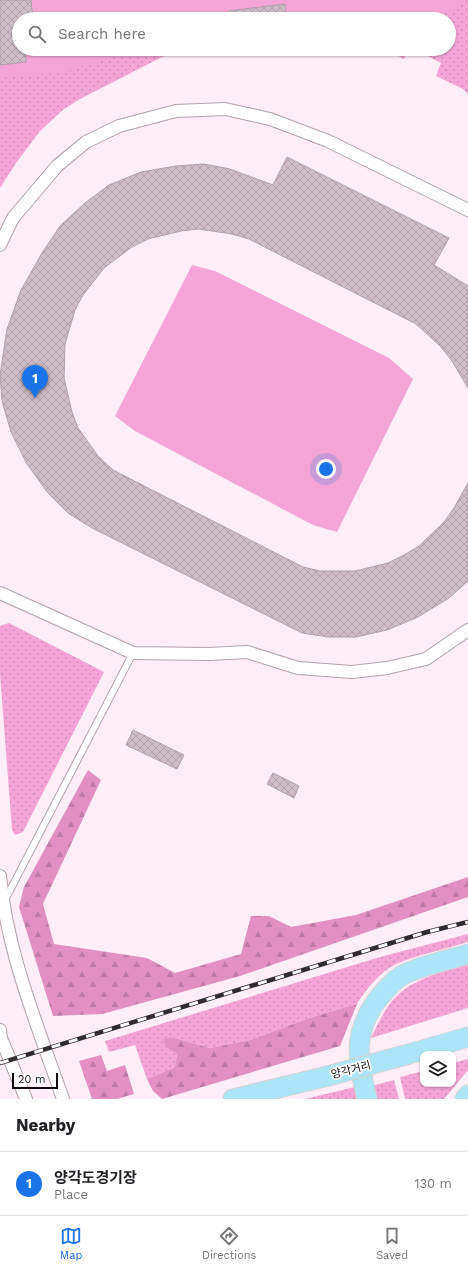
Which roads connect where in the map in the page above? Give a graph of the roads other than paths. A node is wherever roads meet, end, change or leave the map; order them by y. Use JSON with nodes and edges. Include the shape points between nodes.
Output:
{"nodes":[{"id":1,"x":468,"y":210,"type":"edge"},
{"id":2,"x":0,"y":245,"type":"edge"},
{"id":3,"x":0,"y":593,"type":"edge"},
{"id":4,"x":468,"y":630,"type":"edge"},
{"id":5,"x":133,"y":653,"type":"junction"},
{"id":6,"x":0,"y":876,"type":"edge"},
{"id":7,"x":2,"y":905,"type":"junction"},
{"id":8,"x":468,"y":954,"type":"edge"},
{"id":9,"x":0,"y":1030,"type":"edge"},
{"id":10,"x":468,"y":1037,"type":"edge"},
{"id":11,"x":468,"y":1095,"type":"edge"},
{"id":12,"x":26,"y":1099,"type":"edge"},
{"id":13,"x":63,"y":1099,"type":"edge"},
{"id":14,"x":233,"y":1099,"type":"edge"},
{"id":15,"x":367,"y":1099,"type":"edge"},
{"id":16,"x":464,"y":1099,"type":"edge"}],
"edges":[{"from":1,"to":2,"type":"street","via":[[328,141],[270,119],[225,109],[176,110],[119,126],[86,142],[57,166],[13,218]]},
{"from":3,"to":5,"type":"street"},
{"from":4,"to":5,"type":"street","via":[[426,658],[387,668],[352,672],[298,668],[247,652]]},
{"from":5,"to":7,"type":"lane"},
{"from":6,"to":7,"type":"street"},
{"from":7,"to":13,"type":"street","via":[[23,982]]},
{"from":8,"to":15,"type":"main road","via":[[401,976],[384,991],[370,1010],[362,1026],[358,1049]]},
{"from":9,"to":12,"type":"street"},
{"from":10,"to":14,"type":"main road","name":"양각거리","bridge":true},
{"from":11,"to":16,"type":"main road"}]}
